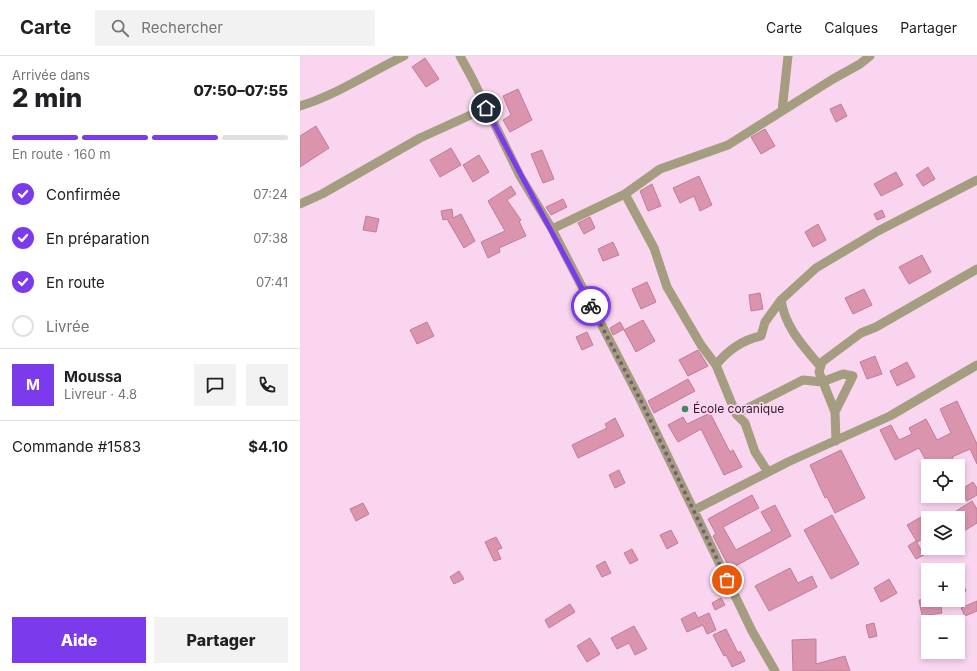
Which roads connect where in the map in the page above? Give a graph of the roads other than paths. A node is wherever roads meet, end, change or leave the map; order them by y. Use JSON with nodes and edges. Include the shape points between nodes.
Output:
{"nodes":[{"id":1,"x":404,"y":56,"type":"edge"},
{"id":2,"x":460,"y":56,"type":"edge"},
{"id":3,"x":788,"y":56,"type":"edge"},
{"id":4,"x":870,"y":56,"type":"edge"},
{"id":5,"x":300,"y":106,"type":"edge"},
{"id":6,"x":486,"y":108,"type":"junction"},
{"id":7,"x":782,"y":111,"type":"junction"},
{"id":8,"x":977,"y":180,"type":"edge"},
{"id":9,"x":625,"y":194,"type":"junction"},
{"id":10,"x":300,"y":204,"type":"edge"},
{"id":11,"x":552,"y":229,"type":"junction"},
{"id":12,"x":977,"y":269,"type":"edge"},
{"id":13,"x":781,"y":300,"type":"junction"},
{"id":14,"x":716,"y":365,"type":"junction"},
{"id":15,"x":820,"y":366,"type":"junction"},
{"id":16,"x":977,"y":366,"type":"edge"},
{"id":17,"x":822,"y":382,"type":"junction"},
{"id":18,"x":834,"y":412,"type":"junction"},
{"id":19,"x":736,"y":414,"type":"junction"},
{"id":20,"x":836,"y":441,"type":"junction"},
{"id":21,"x":768,"y":472,"type":"junction"},
{"id":22,"x":694,"y":510,"type":"junction"},
{"id":23,"x":775,"y":671,"type":"edge"}],
"edges":[{"from":1,"to":5,"type":"street","via":[[318,100]]},
{"from":2,"to":6,"type":"street"},
{"from":3,"to":7,"type":"street"},
{"from":4,"to":7,"type":"street"},
{"from":6,"to":10,"type":"street","via":[[420,138]]},
{"from":6,"to":11,"type":"street","via":[[520,176]]},
{"from":7,"to":9,"type":"street","via":[[728,145],[660,170]]},
{"from":8,"to":13,"type":"street","via":[[878,231],[816,268]]},
{"from":9,"to":11,"type":"street"},
{"from":9,"to":14,"type":"street","via":[[654,248],[667,287],[693,333]]},
{"from":11,"to":22,"type":"street"},
{"from":12,"to":15,"type":"street","via":[[861,333]]},
{"from":13,"to":14,"type":"street","via":[[765,322],[761,336],[748,339],[731,349]]},
{"from":13,"to":15,"type":"street","via":[[786,321],[800,343]]},
{"from":14,"to":19,"type":"street"},
{"from":15,"to":17,"type":"street"},
{"from":16,"to":20,"type":"street","via":[[890,416]]},
{"from":17,"to":18,"type":"street"},
{"from":17,"to":18,"type":"street","via":[[843,374],[853,376]]},
{"from":17,"to":19,"type":"street","via":[[803,380]]},
{"from":18,"to":20,"type":"street"},
{"from":19,"to":21,"type":"street","via":[[744,423],[755,452]]},
{"from":20,"to":21,"type":"street"},
{"from":21,"to":22,"type":"street"},
{"from":22,"to":23,"type":"street","via":[[752,631]]}]}
